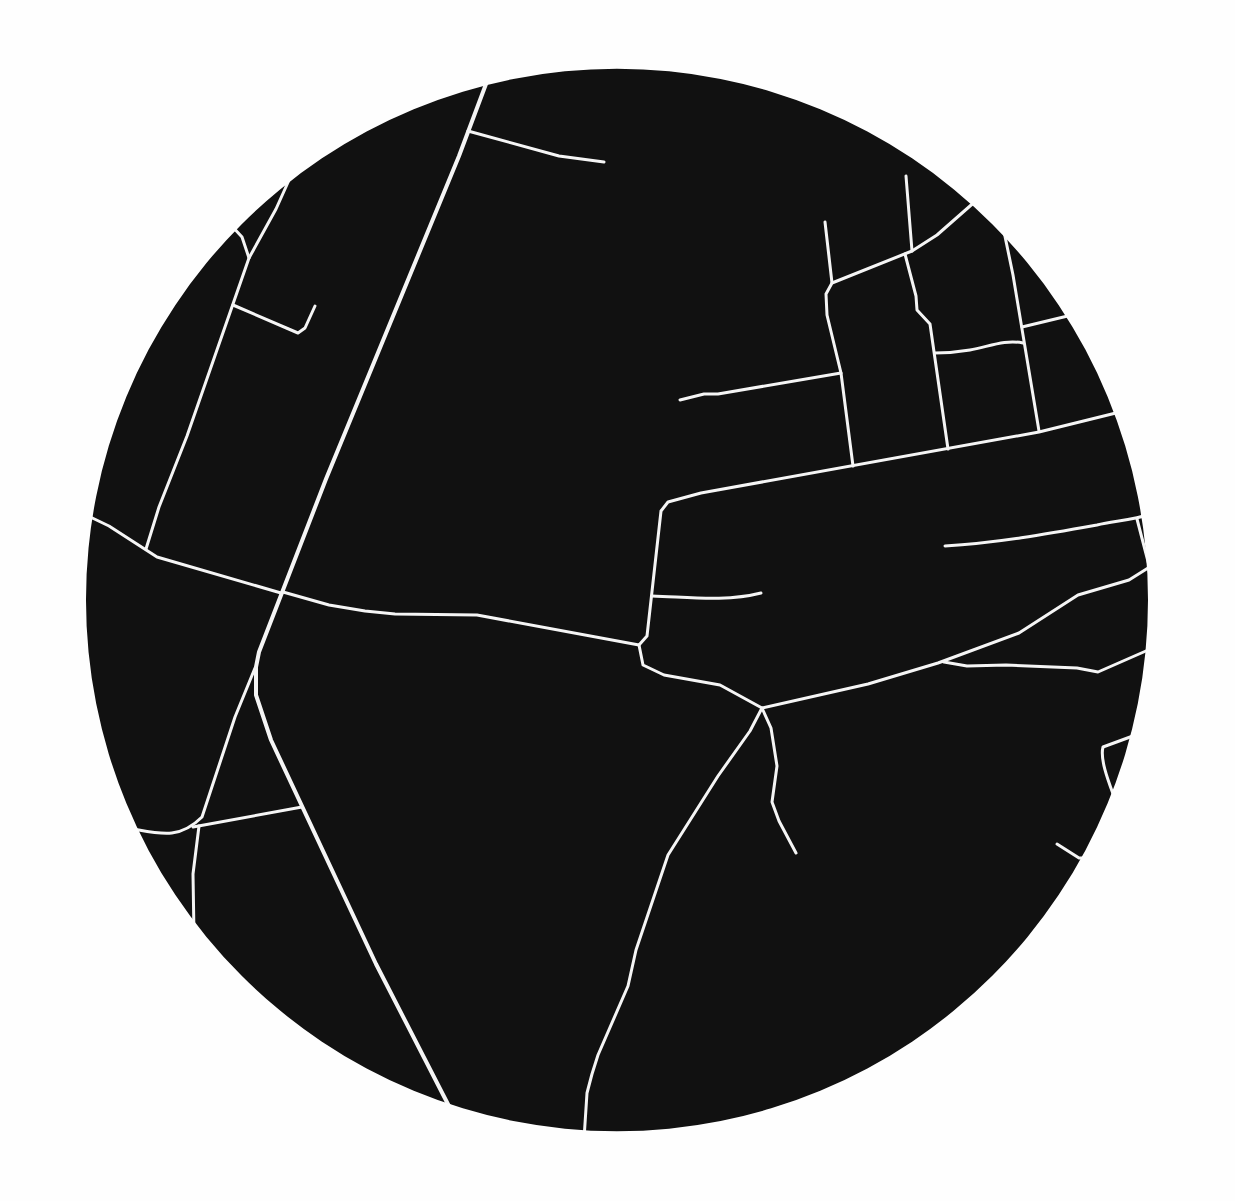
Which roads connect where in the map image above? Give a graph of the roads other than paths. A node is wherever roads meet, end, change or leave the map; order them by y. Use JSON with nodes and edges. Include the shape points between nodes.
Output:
{"nodes":[{"id":1,"x":486,"y":86,"type":"edge"},
{"id":2,"x":468,"y":130,"type":"junction"},
{"id":3,"x":604,"y":162,"type":"dead end"},
{"id":4,"x":906,"y":176,"type":"dead end"},
{"id":5,"x":286,"y":185,"type":"edge"},
{"id":6,"x":972,"y":205,"type":"edge"},
{"id":7,"x":825,"y":222,"type":"dead end"},
{"id":8,"x":237,"y":231,"type":"edge"},
{"id":9,"x":1005,"y":237,"type":"edge"},
{"id":10,"x":912,"y":251,"type":"junction"},
{"id":11,"x":905,"y":254,"type":"junction"},
{"id":12,"x":249,"y":258,"type":"junction"},
{"id":13,"x":832,"y":283,"type":"junction"},
{"id":14,"x":233,"y":305,"type":"junction"},
{"id":15,"x":315,"y":306,"type":"dead end"},
{"id":16,"x":1066,"y":316,"type":"edge"},
{"id":17,"x":1022,"y":327,"type":"junction"},
{"id":18,"x":1023,"y":343,"type":"junction"},
{"id":19,"x":935,"y":353,"type":"junction"},
{"id":20,"x":841,"y":373,"type":"junction"},
{"id":21,"x":680,"y":400,"type":"dead end"},
{"id":22,"x":1115,"y":413,"type":"edge"},
{"id":23,"x":1039,"y":432,"type":"junction"},
{"id":24,"x":948,"y":449,"type":"junction"},
{"id":25,"x":853,"y":466,"type":"junction"},
{"id":26,"x":1142,"y":517,"type":"edge"},
{"id":27,"x":93,"y":519,"type":"edge"},
{"id":28,"x":1137,"y":519,"type":"junction"},
{"id":29,"x":945,"y":546,"type":"dead end"},
{"id":30,"x":146,"y":549,"type":"junction"},
{"id":31,"x":1147,"y":554,"type":"edge"},
{"id":32,"x":1148,"y":567,"type":"edge"},
{"id":33,"x":283,"y":593,"type":"junction"},
{"id":34,"x":761,"y":593,"type":"dead end"},
{"id":35,"x":652,"y":596,"type":"junction"},
{"id":36,"x":639,"y":645,"type":"junction"},
{"id":37,"x":1146,"y":651,"type":"edge"},
{"id":38,"x":942,"y":661,"type":"junction"},
{"id":39,"x":256,"y":667,"type":"junction"},
{"id":40,"x":762,"y":708,"type":"junction"},
{"id":41,"x":1131,"y":737,"type":"edge"},
{"id":42,"x":1113,"y":793,"type":"edge"},
{"id":43,"x":302,"y":807,"type":"junction"},
{"id":44,"x":199,"y":826,"type":"junction"},
{"id":45,"x":192,"y":828,"type":"junction"},
{"id":46,"x":138,"y":830,"type":"edge"},
{"id":47,"x":1057,"y":844,"type":"dead end"},
{"id":48,"x":796,"y":853,"type":"dead end"},
{"id":49,"x":1082,"y":858,"type":"edge"},
{"id":50,"x":194,"y":921,"type":"edge"},
{"id":51,"x":448,"y":1104,"type":"edge"},
{"id":52,"x":585,"y":1131,"type":"edge"}],
"edges":[{"from":1,"to":2,"type":"street"},
{"from":2,"to":3,"type":"street","via":[[559,156]]},
{"from":2,"to":33,"type":"street"},
{"from":4,"to":10,"type":"street"},
{"from":5,"to":12,"type":"street"},
{"from":6,"to":10,"type":"street"},
{"from":7,"to":13,"type":"street"},
{"from":8,"to":12,"type":"street"},
{"from":9,"to":17,"type":"street"},
{"from":10,"to":11,"type":"street"},
{"from":11,"to":13,"type":"street"},
{"from":11,"to":19,"type":"street","via":[[917,310],[930,324]]},
{"from":12,"to":14,"type":"street"},
{"from":13,"to":20,"type":"street","via":[[826,294],[827,315]]},
{"from":14,"to":15,"type":"street","via":[[298,333],[305,328]]},
{"from":14,"to":30,"type":"street"},
{"from":16,"to":17,"type":"street"},
{"from":17,"to":18,"type":"street"},
{"from":18,"to":19,"type":"street","via":[[1014,341]]},
{"from":18,"to":23,"type":"street"},
{"from":19,"to":24,"type":"street"},
{"from":20,"to":21,"type":"street"},
{"from":20,"to":25,"type":"street"},
{"from":22,"to":23,"type":"street"},
{"from":23,"to":24,"type":"street"},
{"from":24,"to":25,"type":"street"},
{"from":25,"to":35,"type":"street","via":[[668,502],[661,511]]},
{"from":26,"to":28,"type":"street"},
{"from":27,"to":30,"type":"street"},
{"from":28,"to":29,"type":"street"},
{"from":28,"to":31,"type":"street"},
{"from":30,"to":33,"type":"street","via":[[157,557]]},
{"from":32,"to":38,"type":"street","via":[[1129,580],[1078,595],[1019,633]]},
{"from":33,"to":36,"type":"street","via":[[365,611],[477,615]]},
{"from":33,"to":39,"type":"street"},
{"from":34,"to":35,"type":"street","via":[[721,598]]},
{"from":35,"to":36,"type":"street","via":[[646,636]]},
{"from":36,"to":40,"type":"street","via":[[644,665],[664,675],[720,685]]},
{"from":37,"to":38,"type":"street","via":[[1098,672],[1077,668],[967,666]]},
{"from":38,"to":40,"type":"street","via":[[867,684]]},
{"from":39,"to":43,"type":"street","via":[[260,709]]},
{"from":39,"to":45,"type":"street","via":[[235,717],[206,808]]},
{"from":40,"to":48,"type":"street","via":[[771,728],[777,766],[772,802]]},
{"from":40,"to":52,"type":"street","via":[[668,855],[628,986],[592,1074]]},
{"from":41,"to":42,"type":"street","via":[[1103,747],[1101,753]]},
{"from":43,"to":44,"type":"street"},
{"from":43,"to":51,"type":"street"},
{"from":44,"to":45,"type":"street"},
{"from":44,"to":50,"type":"street","via":[[193,874]]},
{"from":45,"to":46,"type":"street","via":[[170,834]]},
{"from":47,"to":49,"type":"street"}]}
